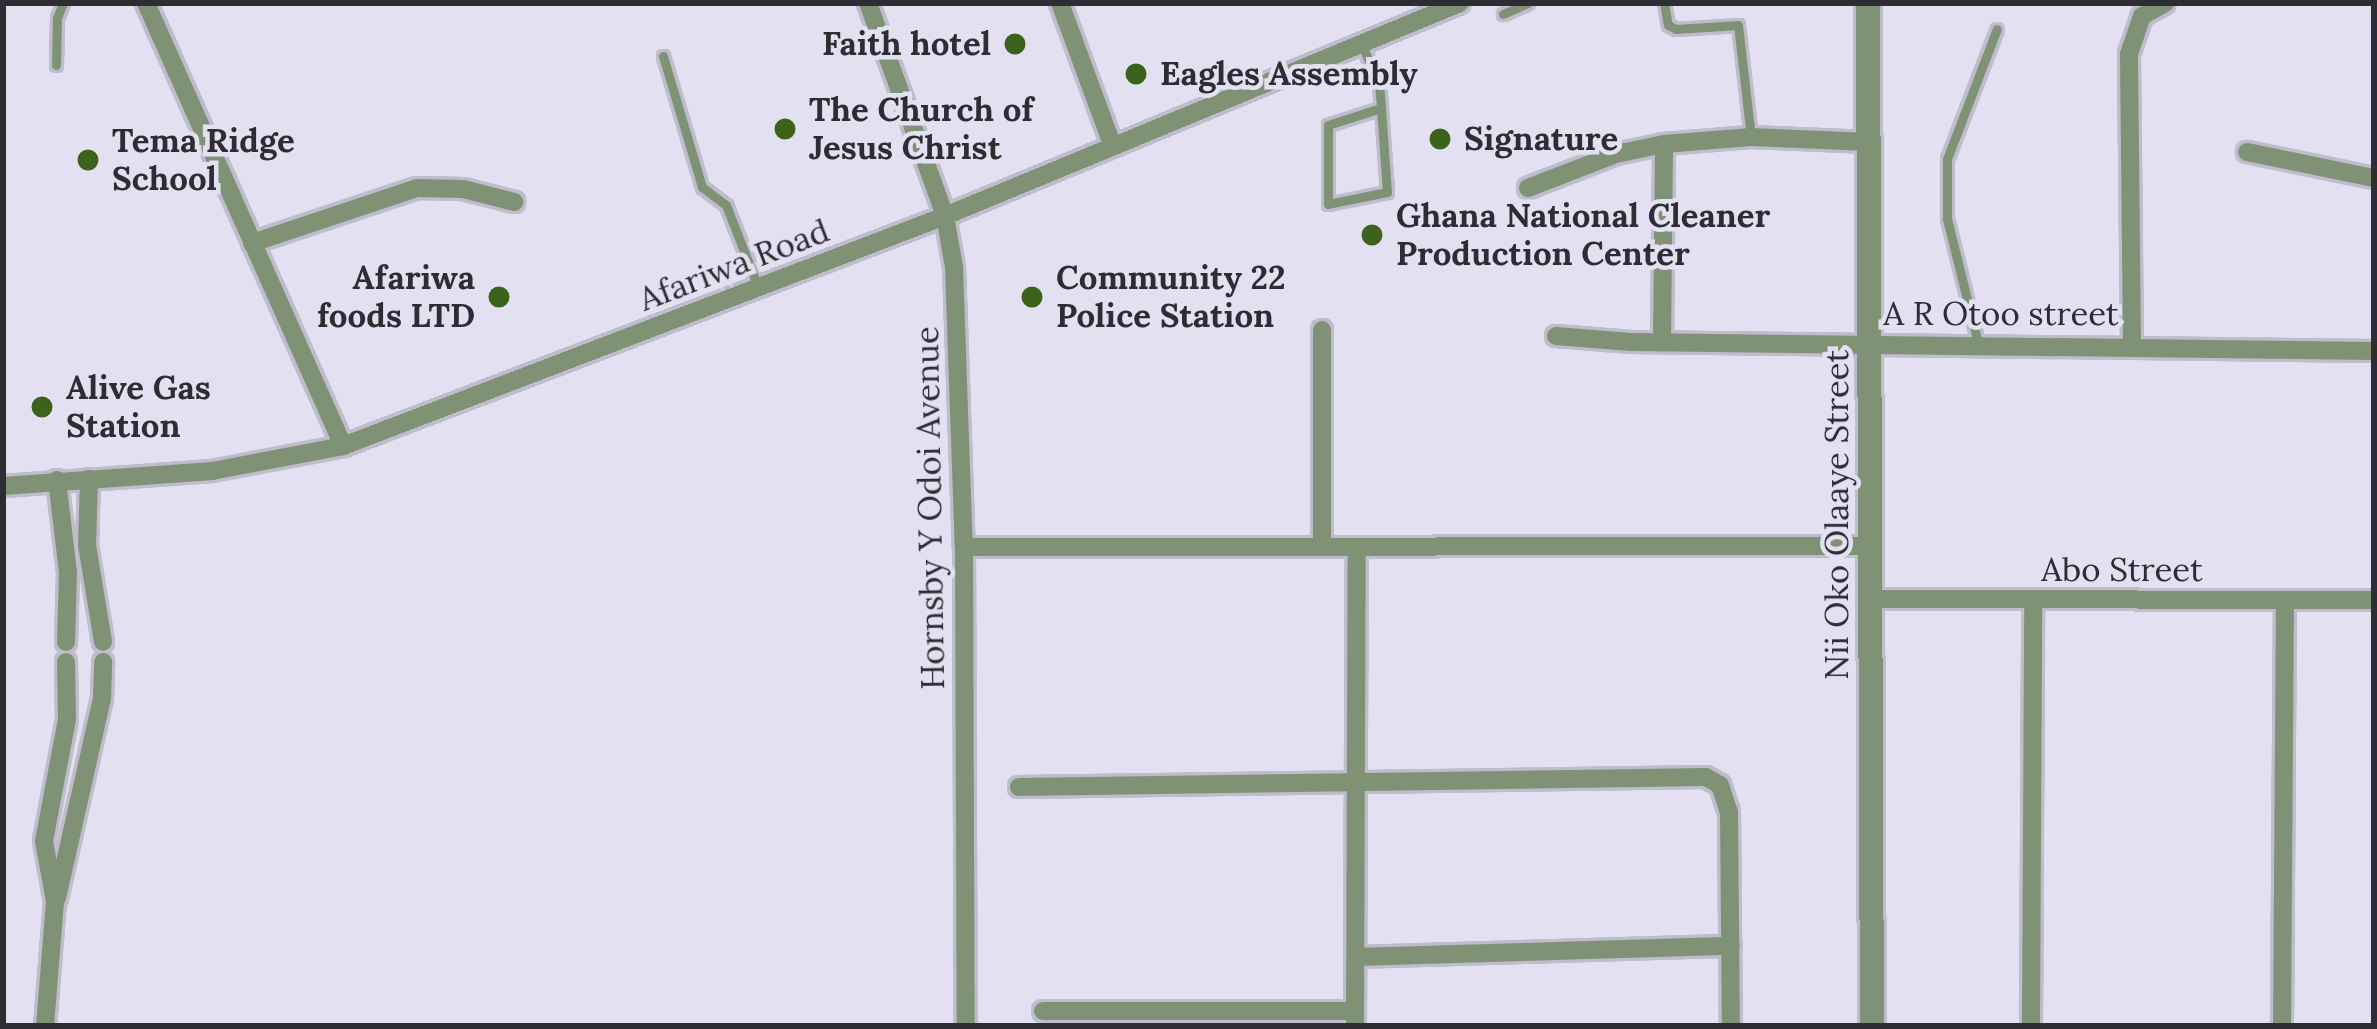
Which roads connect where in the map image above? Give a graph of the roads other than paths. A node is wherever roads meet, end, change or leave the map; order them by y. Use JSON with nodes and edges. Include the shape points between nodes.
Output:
{"nodes":[{"id":1,"x":63,"y":3,"type":"edge"},
{"id":2,"x":146,"y":3,"type":"edge"},
{"id":3,"x":868,"y":3,"type":"edge"},
{"id":4,"x":1060,"y":3,"type":"edge"},
{"id":5,"x":1460,"y":3,"type":"edge"},
{"id":6,"x":1528,"y":3,"type":"edge"},
{"id":7,"x":1664,"y":3,"type":"edge"},
{"id":8,"x":1868,"y":3,"type":"edge"},
{"id":9,"x":2165,"y":3,"type":"edge"},
{"id":10,"x":1515,"y":6,"type":"edge"},
{"id":11,"x":1503,"y":14,"type":"dead end"},
{"id":12,"x":1997,"y":29,"type":"dead end"},
{"id":13,"x":1360,"y":42,"type":"junction"},
{"id":14,"x":663,"y":56,"type":"dead end"},
{"id":15,"x":56,"y":64,"type":"dead end"},
{"id":16,"x":1381,"y":108,"type":"junction"},
{"id":17,"x":1751,"y":137,"type":"junction"},
{"id":18,"x":1869,"y":142,"type":"junction"},
{"id":19,"x":1112,"y":144,"type":"junction"},
{"id":20,"x":1664,"y":144,"type":"junction"},
{"id":21,"x":2247,"y":152,"type":"dead end"},
{"id":22,"x":2374,"y":178,"type":"edge"},
{"id":23,"x":1528,"y":188,"type":"dead end"},
{"id":24,"x":514,"y":202,"type":"dead end"},
{"id":25,"x":945,"y":216,"type":"junction"},
{"id":26,"x":253,"y":242,"type":"junction"},
{"id":27,"x":758,"y":287,"type":"junction"},
{"id":28,"x":1322,"y":330,"type":"dead end"},
{"id":29,"x":1556,"y":336,"type":"dead end"},
{"id":30,"x":1662,"y":341,"type":"junction"},
{"id":31,"x":1869,"y":343,"type":"junction"},
{"id":32,"x":1978,"y":344,"type":"junction"},
{"id":33,"x":2132,"y":344,"type":"junction"},
{"id":34,"x":2374,"y":351,"type":"edge"},
{"id":35,"x":343,"y":446,"type":"junction"},
{"id":36,"x":89,"y":478,"type":"junction"},
{"id":37,"x":57,"y":481,"type":"junction"},
{"id":38,"x":3,"y":486,"type":"edge"},
{"id":39,"x":1870,"y":546,"type":"junction"},
{"id":40,"x":964,"y":547,"type":"junction"},
{"id":41,"x":1322,"y":547,"type":"junction"},
{"id":42,"x":1357,"y":547,"type":"junction"},
{"id":43,"x":1870,"y":599,"type":"junction"},
{"id":44,"x":2033,"y":599,"type":"junction"},
{"id":45,"x":2285,"y":600,"type":"junction"},
{"id":46,"x":2374,"y":600,"type":"edge"},
{"id":47,"x":98,"y":610,"type":"junction"},
{"id":48,"x":66,"y":611,"type":"junction"},
{"id":49,"x":68,"y":719,"type":"junction"},
{"id":50,"x":96,"y":729,"type":"junction"},
{"id":51,"x":1355,"y":779,"type":"junction"},
{"id":52,"x":1019,"y":788,"type":"dead end"},
{"id":53,"x":56,"y":902,"type":"junction"},
{"id":54,"x":1731,"y":946,"type":"junction"},
{"id":55,"x":1356,"y":957,"type":"junction"},
{"id":56,"x":1043,"y":1011,"type":"dead end"},
{"id":57,"x":1354,"y":1018,"type":"edge"},
{"id":58,"x":45,"y":1026,"type":"edge"},
{"id":59,"x":966,"y":1026,"type":"edge"},
{"id":60,"x":1731,"y":1026,"type":"edge"},
{"id":61,"x":1872,"y":1026,"type":"edge"},
{"id":62,"x":2031,"y":1026,"type":"edge"},
{"id":63,"x":2282,"y":1026,"type":"edge"}],
"edges":[{"from":1,"to":15,"type":"lane"},
{"from":2,"to":26,"type":"street"},
{"from":3,"to":25,"type":"street","name":"Hornsby Y Odoi Avenue"},
{"from":4,"to":19,"type":"street"},
{"from":5,"to":13,"type":"street","name":"Afariwa Road"},
{"from":6,"to":10,"type":"lane"},
{"from":7,"to":17,"type":"lane","via":[[1676,29],[1738,25]]},
{"from":8,"to":18,"type":"street","name":"Nii Oko Olaaye Street"},
{"from":9,"to":33,"type":"street","via":[[2142,16],[2128,54]]},
{"from":10,"to":11,"type":"lane"},
{"from":12,"to":32,"type":"lane","via":[[1947,159],[1947,219]]},
{"from":13,"to":16,"type":"lane"},
{"from":13,"to":19,"type":"street","name":"Afariwa Road"},
{"from":14,"to":27,"type":"lane","via":[[702,187],[726,205]]},
{"from":16,"to":16,"type":"lane","via":[[1328,125],[1328,204],[1387,192]]},
{"from":17,"to":18,"type":"street"},
{"from":17,"to":20,"type":"street"},
{"from":18,"to":31,"type":"street","name":"Nii Oko Olaaye Street"},
{"from":19,"to":25,"type":"street","name":"Afariwa Road"},
{"from":20,"to":23,"type":"street"},
{"from":20,"to":30,"type":"street"},
{"from":21,"to":22,"type":"street"},
{"from":24,"to":26,"type":"street","via":[[417,188]]},
{"from":25,"to":27,"type":"street","name":"Afariwa Road"},
{"from":25,"to":40,"type":"street","name":"Hornsby Y Odoi Avenue","via":[[954,267]]},
{"from":26,"to":35,"type":"street"},
{"from":27,"to":35,"type":"street","name":"Afariwa Road"},
{"from":28,"to":41,"type":"street"},
{"from":29,"to":30,"type":"street","name":"A R Otoo street"},
{"from":30,"to":31,"type":"street","name":"A R Otoo street"},
{"from":31,"to":32,"type":"street","name":"A R Otoo street"},
{"from":31,"to":39,"type":"street","name":"Nii Oko Olaaye Street"},
{"from":32,"to":33,"type":"street","name":"A R Otoo street"},
{"from":33,"to":34,"type":"street","name":"A R Otoo street"},
{"from":35,"to":36,"type":"street","name":"Afariwa Road","via":[[212,471]]},
{"from":36,"to":37,"type":"street","name":"Afariwa Road"},
{"from":36,"to":47,"type":"street","via":[[87,545]]},
{"from":37,"to":38,"type":"street","name":"Afariwa Road"},
{"from":37,"to":48,"type":"street"},
{"from":39,"to":42,"type":"street"},
{"from":39,"to":43,"type":"street","name":"Nii Oko Olaaye Street"},
{"from":40,"to":41,"type":"street"},
{"from":40,"to":59,"type":"street","name":"Hornsby Y Odoi Avenue"},
{"from":41,"to":42,"type":"street"},
{"from":42,"to":51,"type":"street"},
{"from":43,"to":44,"type":"street","name":"Abo Street"},
{"from":43,"to":61,"type":"street","name":"Nii Oko Olaaye Street"},
{"from":44,"to":45,"type":"street","name":"Abo Street"},
{"from":44,"to":62,"type":"street"},
{"from":45,"to":46,"type":"street","name":"Abo Street"},
{"from":45,"to":63,"type":"street"},
{"from":47,"to":48,"type":"street"},
{"from":47,"to":50,"type":"street"},
{"from":48,"to":49,"type":"street"},
{"from":49,"to":50,"type":"street"},
{"from":49,"to":53,"type":"street","via":[[44,841]]},
{"from":50,"to":53,"type":"street"},
{"from":51,"to":52,"type":"street"},
{"from":51,"to":54,"type":"street","via":[[1706,777],[1720,784],[1729,812]]},
{"from":51,"to":55,"type":"street"},
{"from":53,"to":58,"type":"street"},
{"from":54,"to":55,"type":"street"},
{"from":54,"to":60,"type":"street"},
{"from":55,"to":57,"type":"street"},
{"from":56,"to":57,"type":"street"}]}
